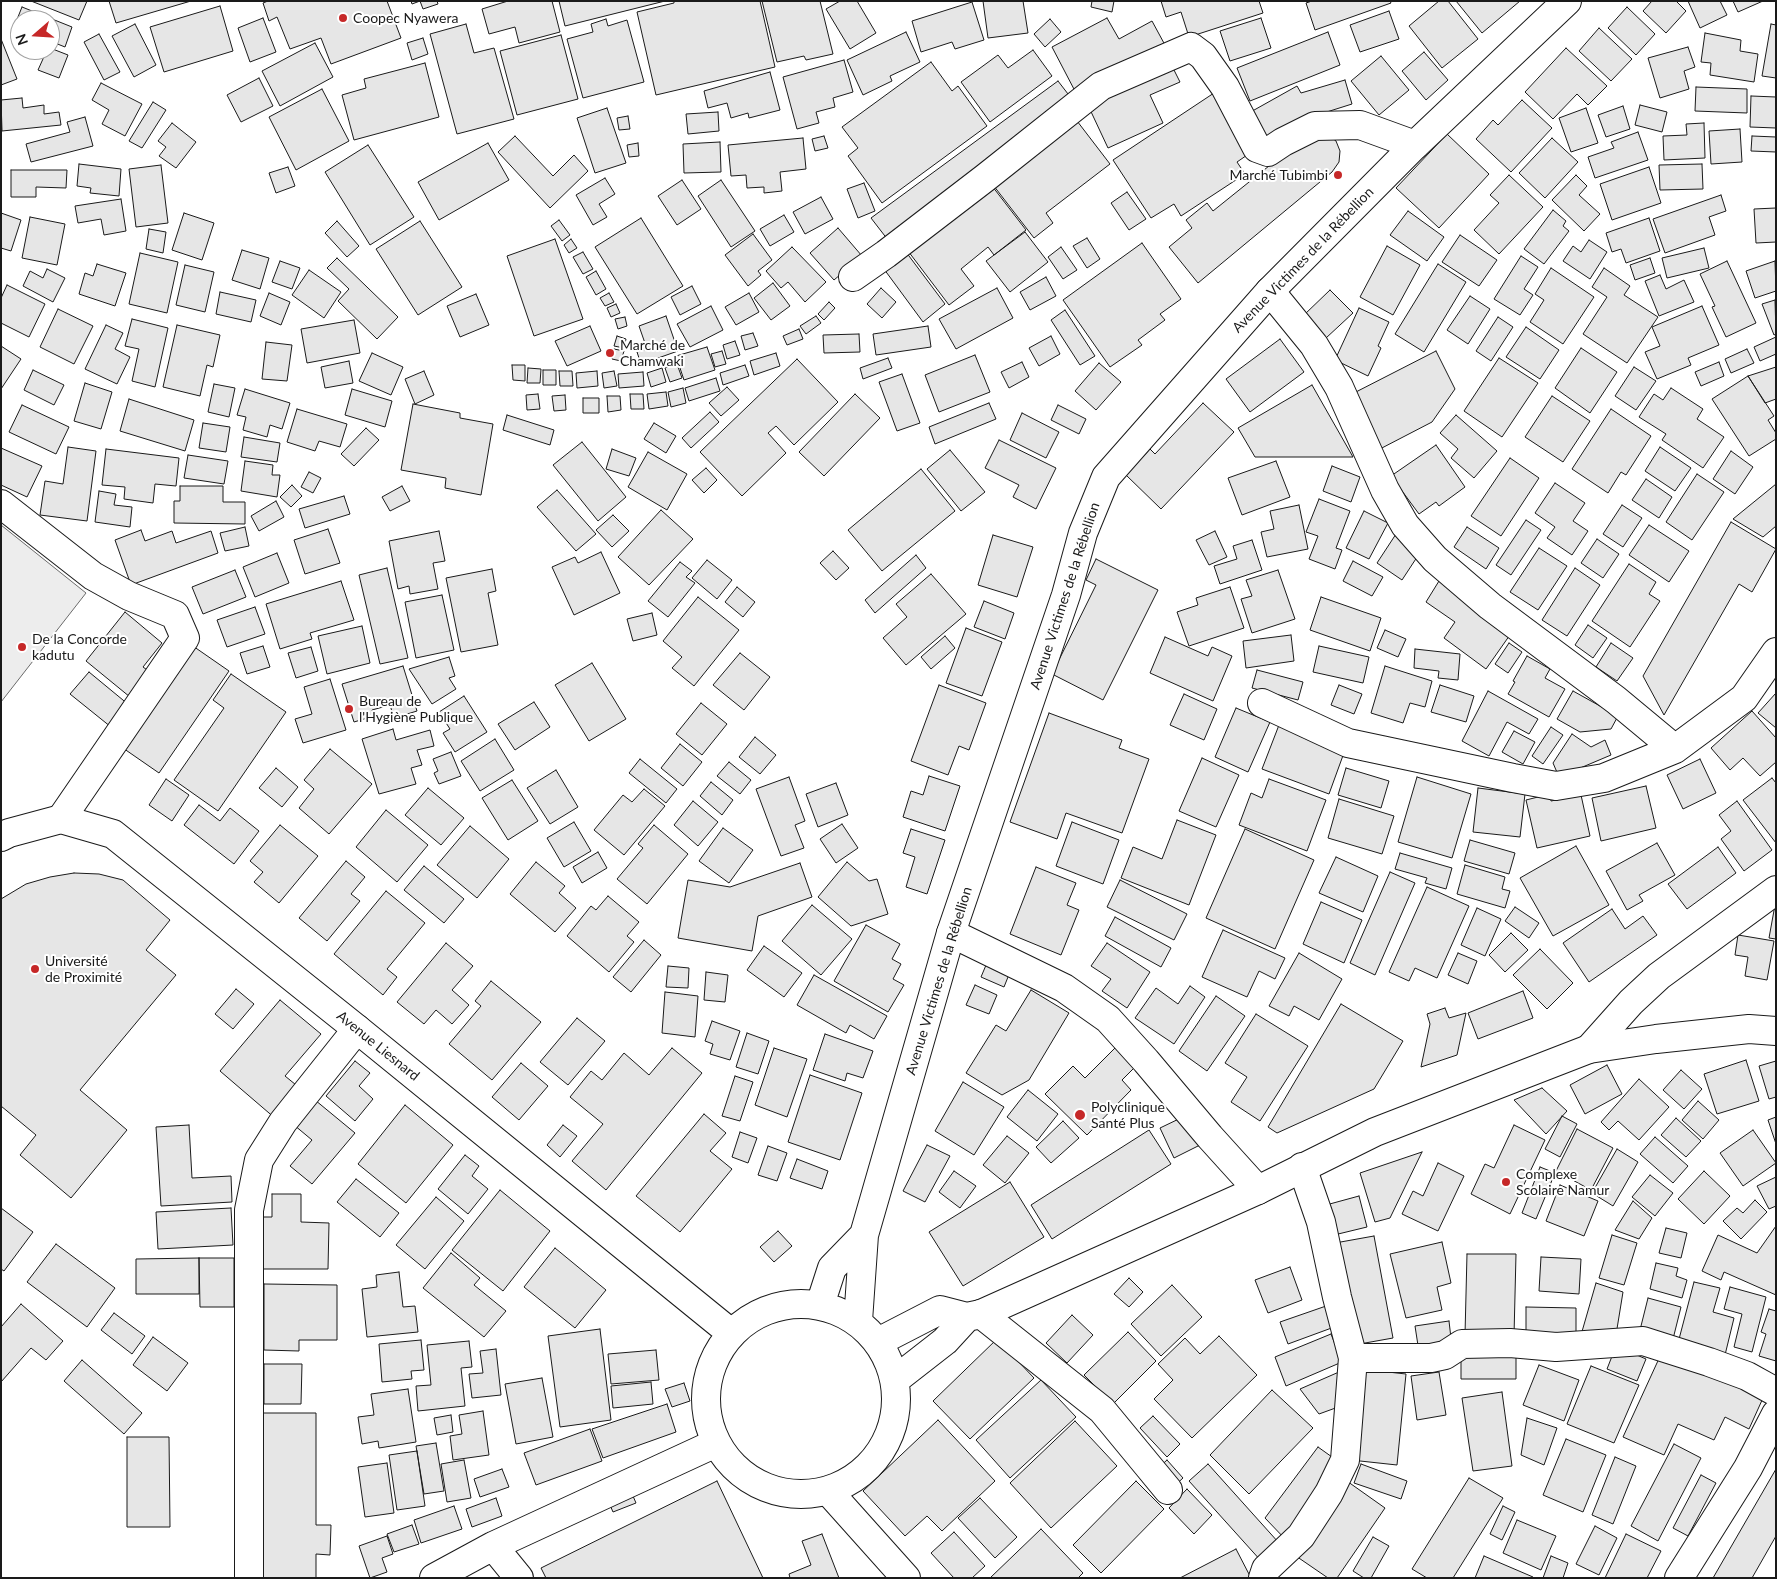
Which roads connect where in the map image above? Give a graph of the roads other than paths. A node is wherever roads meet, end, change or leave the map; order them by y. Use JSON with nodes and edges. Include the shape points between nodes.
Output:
{"nodes":[{"id":1,"x":1567,"y":1,"type":"edge"},
{"id":2,"x":1415,"y":145,"type":"junction"},
{"id":3,"x":853,"y":277,"type":"dead end"},
{"id":4,"x":1270,"y":291,"type":"junction"},
{"id":5,"x":1,"y":504,"type":"edge"},
{"id":6,"x":1776,"y":652,"type":"edge"},
{"id":7,"x":1262,"y":704,"type":"dead end"},
{"id":8,"x":1675,"y":749,"type":"junction"},
{"id":9,"x":61,"y":819,"type":"junction"},
{"id":10,"x":1,"y":836,"type":"edge"},
{"id":11,"x":1776,"y":890,"type":"edge"},
{"id":12,"x":951,"y":933,"type":"junction"},
{"id":13,"x":357,"y":1029,"type":"junction"},
{"id":14,"x":1776,"y":1031,"type":"edge"},
{"id":15,"x":1589,"y":1050,"type":"junction"},
{"id":16,"x":1302,"y":1167,"type":"junction"},
{"id":17,"x":1258,"y":1190,"type":"junction"},
{"id":18,"x":864,"y":1235,"type":"junction"},
{"id":19,"x":820,"y":1304,"type":"junction"},
{"id":20,"x":974,"y":1316,"type":"junction"},
{"id":21,"x":858,"y":1321,"type":"junction"},
{"id":22,"x":731,"y":1333,"type":"junction"},
{"id":23,"x":878,"y":1342,"type":"junction"},
{"id":24,"x":1353,"y":1358,"type":"junction"},
{"id":25,"x":895,"y":1380,"type":"junction"},
{"id":26,"x":1776,"y":1392,"type":"edge"},
{"id":27,"x":1776,"y":1414,"type":"edge"},
{"id":28,"x":716,"y":1443,"type":"junction"},
{"id":29,"x":1168,"y":1490,"type":"dead end"},
{"id":30,"x":829,"y":1492,"type":"junction"},
{"id":31,"x":493,"y":1546,"type":"junction"},
{"id":32,"x":249,"y":1578,"type":"edge"},
{"id":33,"x":434,"y":1578,"type":"edge"},
{"id":34,"x":519,"y":1578,"type":"edge"},
{"id":35,"x":906,"y":1578,"type":"edge"},
{"id":36,"x":1263,"y":1578,"type":"edge"},
{"id":37,"x":1679,"y":1578,"type":"edge"}],
"edges":[{"from":1,"to":2,"type":"street","name":"Avenue Victimes de la Rébellion"},
{"from":2,"to":3,"type":"street","via":[[1360,126],[1315,126],[1268,152],[1257,148],[1225,87],[1203,56],[1191,47],[1100,86]]},
{"from":2,"to":4,"type":"street","name":"Avenue Victimes de la Rébellion"},
{"from":4,"to":8,"type":"street","via":[[1314,344],[1339,387],[1385,490],[1405,525],[1435,559],[1490,606],[1616,700]]},
{"from":4,"to":12,"type":"street","name":"Avenue Victimes de la Rébellion","via":[[1106,477],[1083,533],[1066,595]]},
{"from":5,"to":9,"type":"street","via":[[93,576],[128,596],[175,615],[185,638]]},
{"from":6,"to":8,"type":"street","via":[[1744,698]]},
{"from":7,"to":8,"type":"street","via":[[1348,743],[1556,786],[1604,778]]},
{"from":9,"to":10,"type":"street"},
{"from":9,"to":13,"type":"street","name":"Avenue Liesnard","via":[[113,834]]},
{"from":11,"to":15,"type":"street","via":[[1659,976]]},
{"from":12,"to":17,"type":"street","via":[[1064,988],[1108,1019]]},
{"from":12,"to":18,"type":"street","name":"Avenue Victimes de la Rébellion"},
{"from":13,"to":22,"type":"street","name":"Avenue Liesnard"},
{"from":13,"to":32,"type":"street","via":[[283,1122],[259,1160],[249,1210]]},
{"from":14,"to":15,"type":"street","via":[[1748,1029]]},
{"from":15,"to":16,"type":"street","via":[[1375,1132]]},
{"from":16,"to":17,"type":"street"},
{"from":16,"to":24,"type":"street","via":[[1321,1222]]},
{"from":17,"to":20,"type":"street"},
{"from":18,"to":19,"type":"street","via":[[832,1268]]},
{"from":18,"to":21,"type":"street","name":"Avenue Victimes de la Rébellion"},
{"from":19,"to":21,"type":"street"},
{"from":19,"to":22,"type":"street","via":[[788,1304],[757,1313]]},
{"from":20,"to":23,"type":"street","via":[[940,1310]]},
{"from":20,"to":25,"type":"street"},
{"from":20,"to":29,"type":"street","via":[[1102,1410]]},
{"from":21,"to":23,"type":"street"},
{"from":22,"to":28,"type":"street","via":[[711,1366],[706,1405]]},
{"from":23,"to":25,"type":"street","via":[[889,1360]]},
{"from":24,"to":26,"type":"street","via":[[1431,1358],[1445,1355],[1462,1344],[1556,1347],[1643,1342],[1748,1376]]},
{"from":24,"to":36,"type":"street","via":[[1345,1460],[1329,1494],[1301,1536],[1266,1569]]},
{"from":25,"to":30,"type":"street","via":[[896,1416],[883,1449],[860,1475]]},
{"from":27,"to":37,"type":"street","via":[[1748,1468]]},
{"from":28,"to":30,"type":"street","via":[[736,1469],[764,1487],[796,1495]]},
{"from":28,"to":31,"type":"street"},
{"from":30,"to":35,"type":"street"},
{"from":31,"to":33,"type":"street"},
{"from":31,"to":34,"type":"street"}]}
